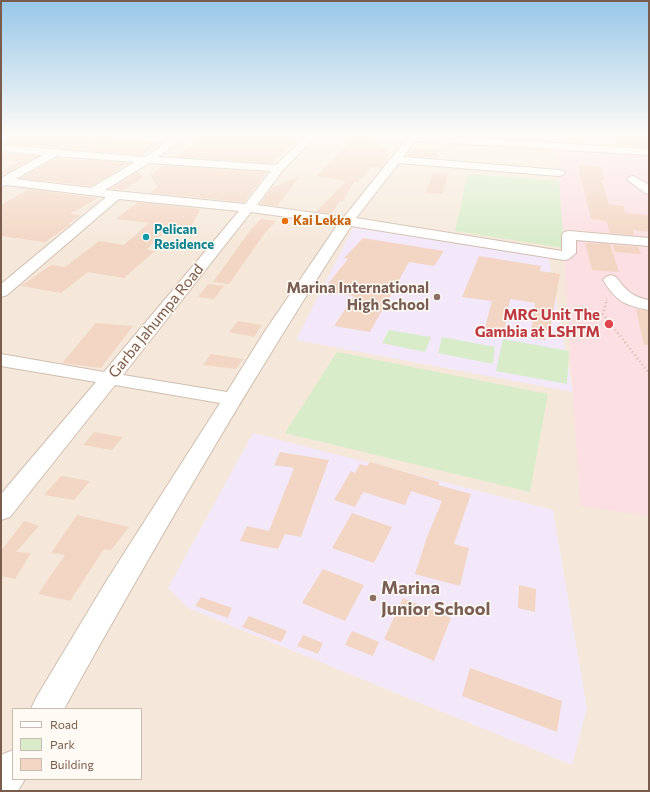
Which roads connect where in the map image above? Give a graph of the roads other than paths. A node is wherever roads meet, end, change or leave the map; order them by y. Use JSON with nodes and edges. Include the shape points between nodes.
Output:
{"nodes":[{"id":1,"x":22,"y":171,"type":"edge"},
{"id":2,"x":129,"y":171,"type":"edge"},
{"id":3,"x":277,"y":171,"type":"edge"},
{"id":4,"x":387,"y":171,"type":"edge"},
{"id":5,"x":533,"y":171,"type":"edge"},
{"id":6,"x":559,"y":173,"type":"dead end"},
{"id":7,"x":633,"y":179,"type":"dead end"},
{"id":8,"x":2,"y":182,"type":"edge"},
{"id":9,"x":649,"y":190,"type":"edge"},
{"id":10,"x":93,"y":192,"type":"junction"},
{"id":11,"x":116,"y":195,"type":"junction"},
{"id":12,"x":248,"y":208,"type":"junction"},
{"id":13,"x":347,"y":220,"type":"junction"},
{"id":14,"x":649,"y":242,"type":"edge"},
{"id":15,"x":611,"y":280,"type":"road end"},
{"id":16,"x":1,"y":292,"type":"edge"},
{"id":17,"x":649,"y":305,"type":"edge"},
{"id":18,"x":1,"y":360,"type":"edge"},
{"id":19,"x":109,"y":378,"type":"junction"},
{"id":20,"x":233,"y":399,"type":"junction"},
{"id":21,"x":1,"y":511,"type":"edge"},
{"id":22,"x":48,"y":708,"type":"edge"},
{"id":23,"x":12,"y":769,"type":"edge"},
{"id":24,"x":1,"y":787,"type":"edge"}],
"edges":[{"from":1,"to":8,"type":"street"},
{"from":2,"to":10,"type":"street"},
{"from":3,"to":12,"type":"street","name":"Garba Jahumpa Road"},
{"from":4,"to":13,"type":"street"},
{"from":5,"to":6,"type":"street"},
{"from":7,"to":9,"type":"street"},
{"from":8,"to":10,"type":"street"},
{"from":10,"to":11,"type":"street"},
{"from":11,"to":12,"type":"street"},
{"from":11,"to":16,"type":"street"},
{"from":12,"to":13,"type":"street"},
{"from":12,"to":19,"type":"street","name":"Garba Jahumpa Road"},
{"from":13,"to":14,"type":"street","via":[[564,256],[569,253],[569,235]]},
{"from":13,"to":20,"type":"street"},
{"from":15,"to":17,"type":"street","via":[[620,296]]},
{"from":18,"to":19,"type":"street"},
{"from":19,"to":20,"type":"street"},
{"from":19,"to":21,"type":"street","name":"Garba Jahumpa Road"},
{"from":20,"to":22,"type":"street","via":[[117,588]]},
{"from":23,"to":24,"type":"street"}]}
